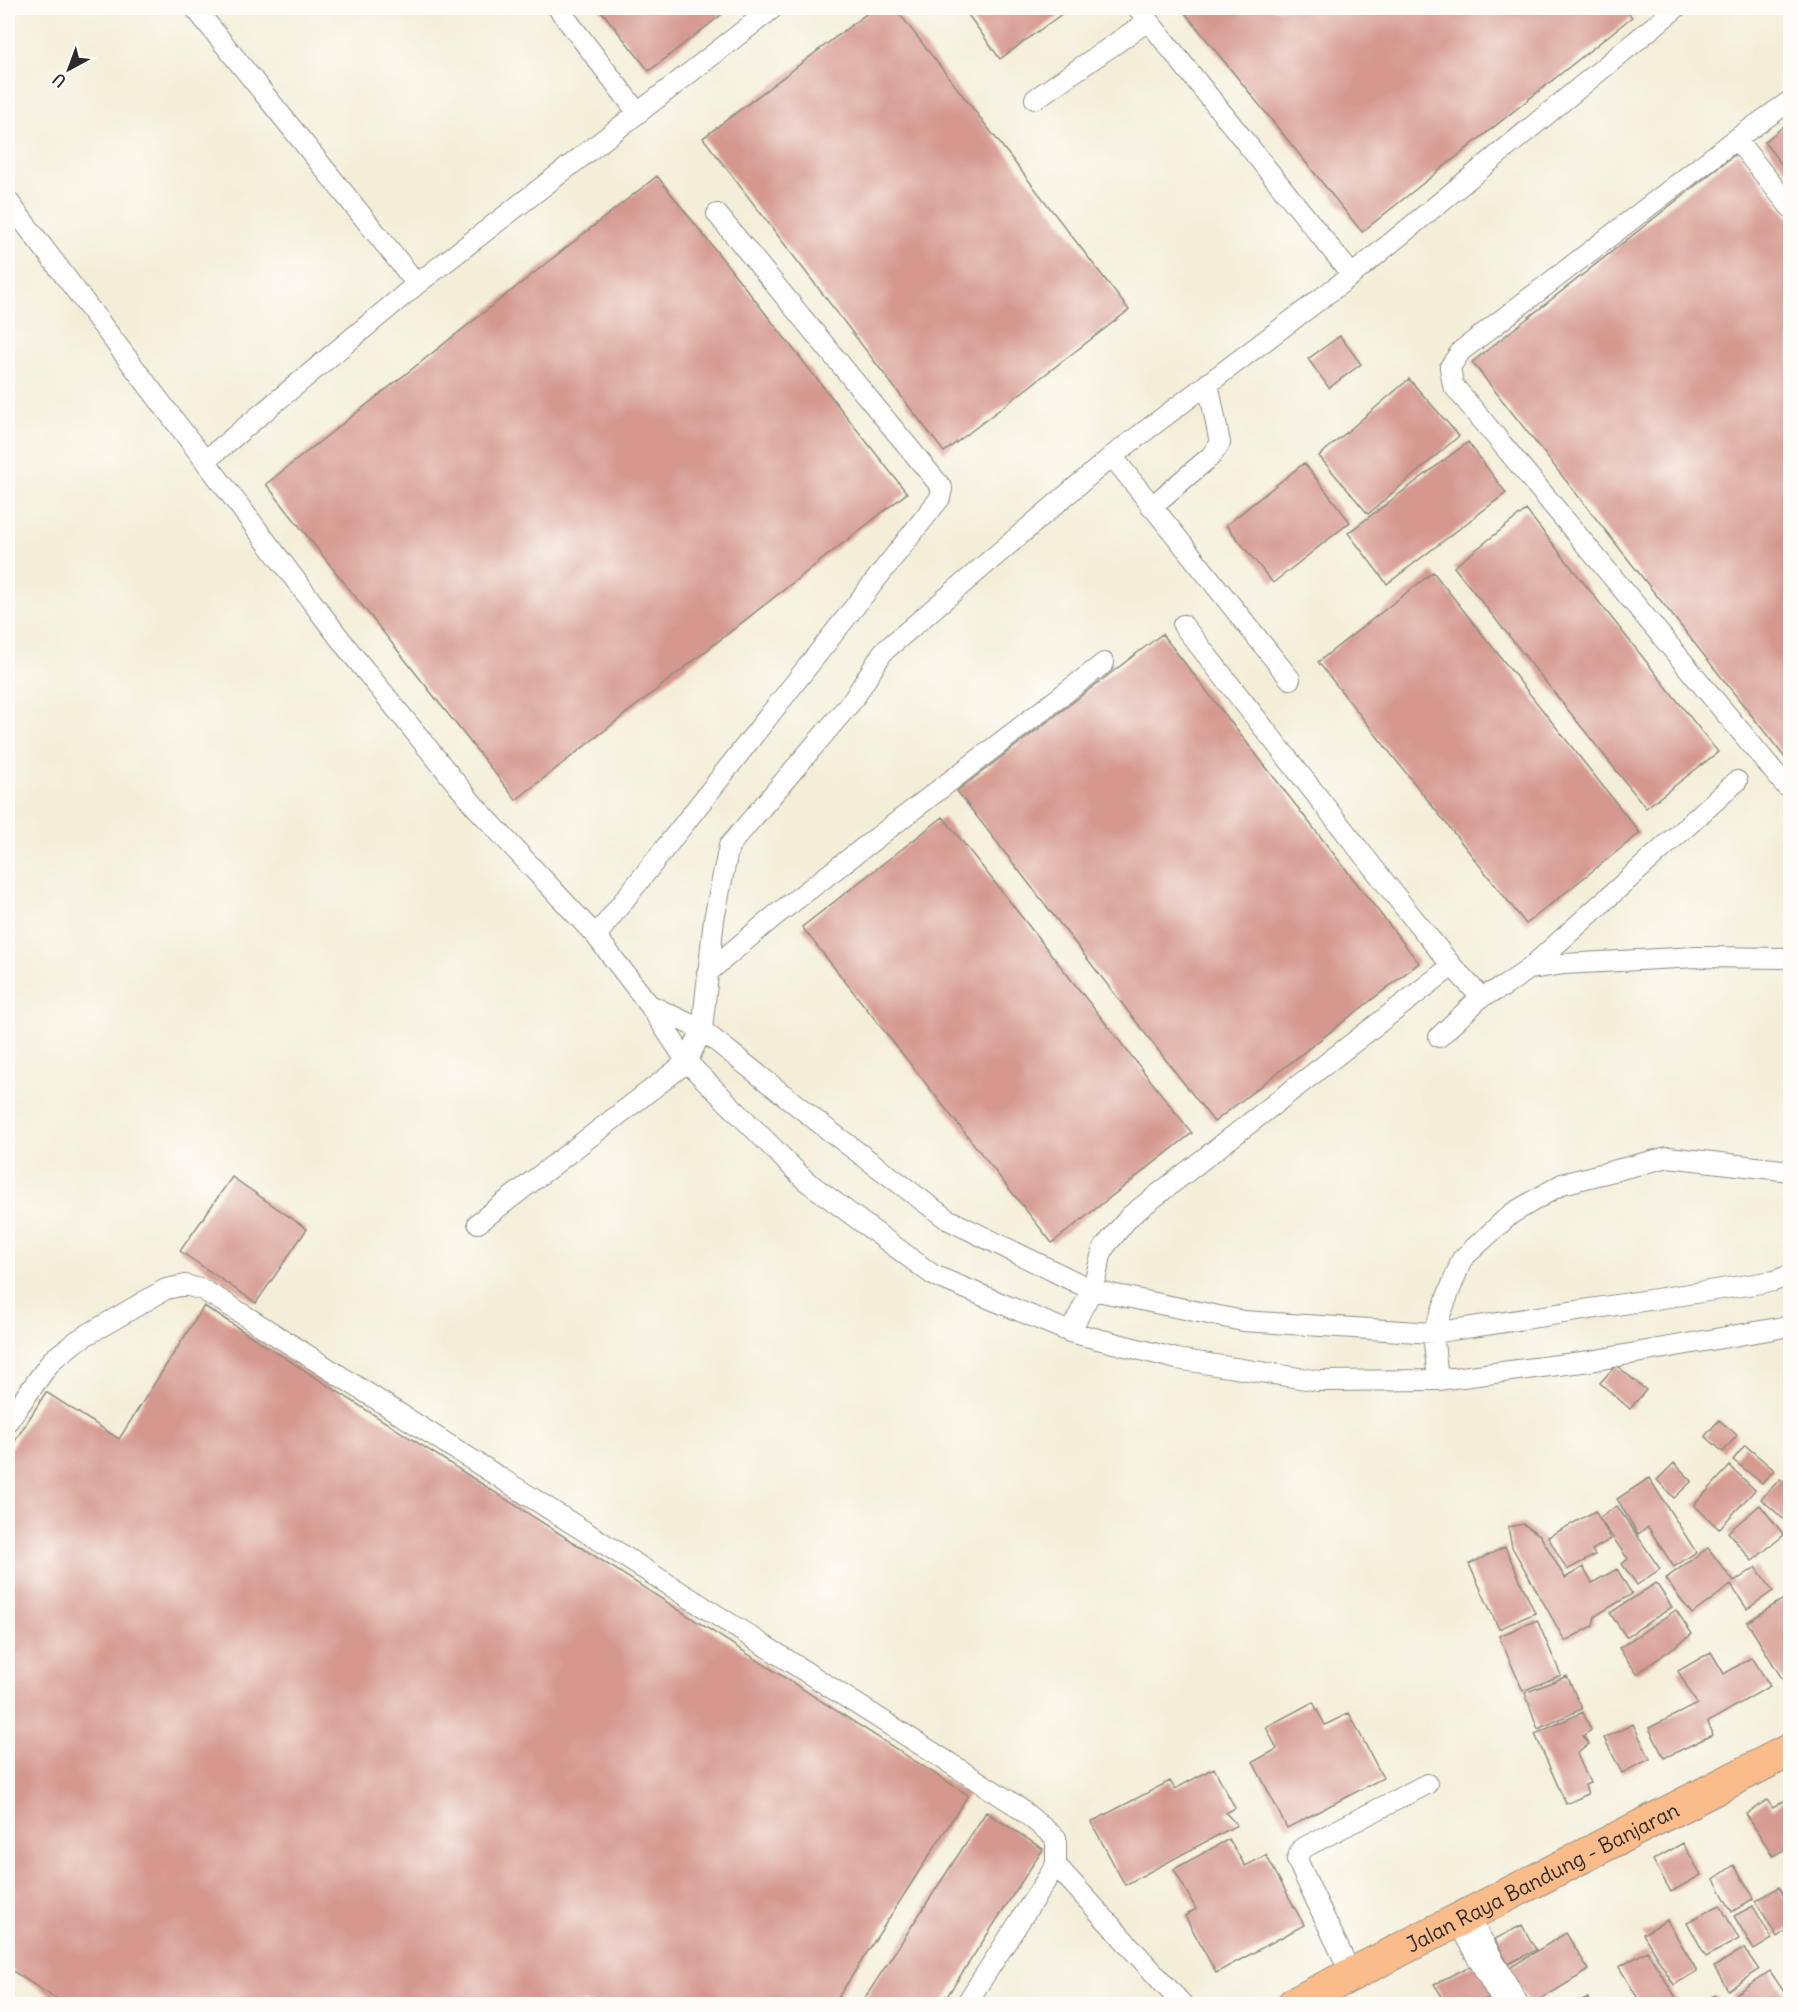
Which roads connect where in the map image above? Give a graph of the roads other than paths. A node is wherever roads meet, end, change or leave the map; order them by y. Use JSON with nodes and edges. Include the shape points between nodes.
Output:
{"nodes":[{"id":1,"x":195,"y":8,"type":"edge"},
{"id":2,"x":558,"y":8,"type":"edge"},
{"id":3,"x":773,"y":8,"type":"edge"},
{"id":4,"x":1663,"y":11,"type":"edge"},
{"id":5,"x":1143,"y":14,"type":"edge"},
{"id":6,"x":1035,"y":99,"type":"dead end"},
{"id":7,"x":1791,"y":101,"type":"edge"},
{"id":8,"x":638,"y":113,"type":"junction"},
{"id":9,"x":1736,"y":139,"type":"junction"},
{"id":10,"x":8,"y":201,"type":"edge"},
{"id":11,"x":1791,"y":207,"type":"edge"},
{"id":12,"x":717,"y":214,"type":"dead end"},
{"id":13,"x":1352,"y":275,"type":"junction"},
{"id":14,"x":417,"y":284,"type":"junction"},
{"id":15,"x":1208,"y":383,"type":"junction"},
{"id":16,"x":1112,"y":456,"type":"junction"},
{"id":17,"x":205,"y":461,"type":"junction"},
{"id":18,"x":1151,"y":507,"type":"junction"},
{"id":19,"x":1183,"y":625,"type":"dead end"},
{"id":20,"x":1104,"y":663,"type":"dead end"},
{"id":21,"x":1290,"y":679,"type":"dead end"},
{"id":22,"x":1737,"y":781,"type":"dead end"},
{"id":23,"x":1791,"y":788,"type":"edge"},
{"id":24,"x":596,"y":936,"type":"junction"},
{"id":25,"x":1791,"y":958,"type":"edge"},
{"id":26,"x":1452,"y":966,"type":"junction"},
{"id":27,"x":1529,"y":969,"type":"junction"},
{"id":28,"x":707,"y":973,"type":"junction"},
{"id":29,"x":1481,"y":997,"type":"junction"},
{"id":30,"x":650,"y":1006,"type":"junction"},
{"id":31,"x":702,"y":1030,"type":"junction"},
{"id":32,"x":1439,"y":1037,"type":"dead end"},
{"id":33,"x":687,"y":1062,"type":"junction"},
{"id":34,"x":1791,"y":1171,"type":"edge"},
{"id":35,"x":478,"y":1223,"type":"dead end"},
{"id":36,"x":1791,"y":1275,"type":"edge"},
{"id":37,"x":1092,"y":1290,"type":"junction"},
{"id":38,"x":1791,"y":1326,"type":"edge"},
{"id":39,"x":1070,"y":1332,"type":"junction"},
{"id":40,"x":1433,"y":1333,"type":"junction"},
{"id":41,"x":1438,"y":1380,"type":"junction"},
{"id":42,"x":8,"y":1421,"type":"edge"},
{"id":43,"x":1791,"y":1750,"type":"edge"},
{"id":44,"x":1427,"y":1784,"type":"dead end"},
{"id":45,"x":1056,"y":1865,"type":"junction"},
{"id":46,"x":1462,"y":1919,"type":"junction"},
{"id":47,"x":1352,"y":1976,"type":"junction"},
{"id":48,"x":1304,"y":2002,"type":"edge"},
{"id":49,"x":966,"y":2004,"type":"edge"},
{"id":50,"x":1182,"y":2004,"type":"edge"},
{"id":51,"x":1511,"y":2004,"type":"edge"}],
"edges":[{"from":1,"to":14,"type":"lane"},
{"from":2,"to":8,"type":"lane"},
{"from":3,"to":8,"type":"lane"},
{"from":4,"to":13,"type":"lane"},
{"from":5,"to":6,"type":"lane"},
{"from":5,"to":13,"type":"lane"},
{"from":7,"to":9,"type":"lane"},
{"from":8,"to":14,"type":"lane"},
{"from":9,"to":11,"type":"lane"},
{"from":9,"to":23,"type":"lane","via":[[1461,351],[1450,367],[1453,385]]},
{"from":10,"to":17,"type":"lane"},
{"from":12,"to":24,"type":"lane","via":[[942,488],[940,498]]},
{"from":13,"to":15,"type":"lane"},
{"from":14,"to":17,"type":"lane"},
{"from":15,"to":16,"type":"lane"},
{"from":15,"to":18,"type":"lane","via":[[1220,443],[1211,456]]},
{"from":16,"to":18,"type":"lane"},
{"from":16,"to":28,"type":"lane","via":[[883,652],[853,700],[729,846]]},
{"from":17,"to":24,"type":"lane","via":[[472,804]]},
{"from":18,"to":21,"type":"lane"},
{"from":19,"to":26,"type":"lane"},
{"from":20,"to":28,"type":"lane","via":[[772,918]]},
{"from":22,"to":27,"type":"lane"},
{"from":24,"to":30,"type":"lane"},
{"from":25,"to":27,"type":"lane","via":[[1696,957]]},
{"from":26,"to":29,"type":"lane"},
{"from":26,"to":37,"type":"lane","via":[[1130,1216],[1103,1249]]},
{"from":27,"to":29,"type":"lane"},
{"from":28,"to":31,"type":"lane"},
{"from":29,"to":32,"type":"lane"},
{"from":30,"to":31,"type":"lane"},
{"from":30,"to":33,"type":"lane"},
{"from":31,"to":33,"type":"lane"},
{"from":31,"to":37,"type":"lane","via":[[947,1219]]},
{"from":33,"to":35,"type":"lane"},
{"from":33,"to":39,"type":"lane","via":[[805,1180],[933,1275]]},
{"from":34,"to":40,"type":"lane","via":[[1668,1157],[1562,1184],[1511,1214],[1462,1259]]},
{"from":36,"to":40,"type":"lane","via":[[1774,1281]]},
{"from":37,"to":39,"type":"lane"},
{"from":37,"to":40,"type":"lane","via":[[1243,1321]]},
{"from":38,"to":41,"type":"lane","via":[[1590,1361]]},
{"from":39,"to":41,"type":"lane","via":[[1177,1359],[1318,1381]]},
{"from":40,"to":41,"type":"lane"},
{"from":42,"to":45,"type":"lane","via":[[52,1360],[78,1340],[166,1289],[185,1285],[202,1290],[1014,1804],[1056,1838]]},
{"from":43,"to":46,"type":"main road","name":"Jalan Raya Bandung - Banjaran"},
{"from":44,"to":47,"type":"lane","via":[[1301,1849],[1297,1860]]},
{"from":45,"to":49,"type":"lane"},
{"from":45,"to":50,"type":"lane"},
{"from":46,"to":47,"type":"main road","name":"Jalan Raya Bandung - Banjaran"},
{"from":46,"to":51,"type":"street"},
{"from":47,"to":48,"type":"main road","name":"Jalan Raya Bandung - Banjaran"}]}
